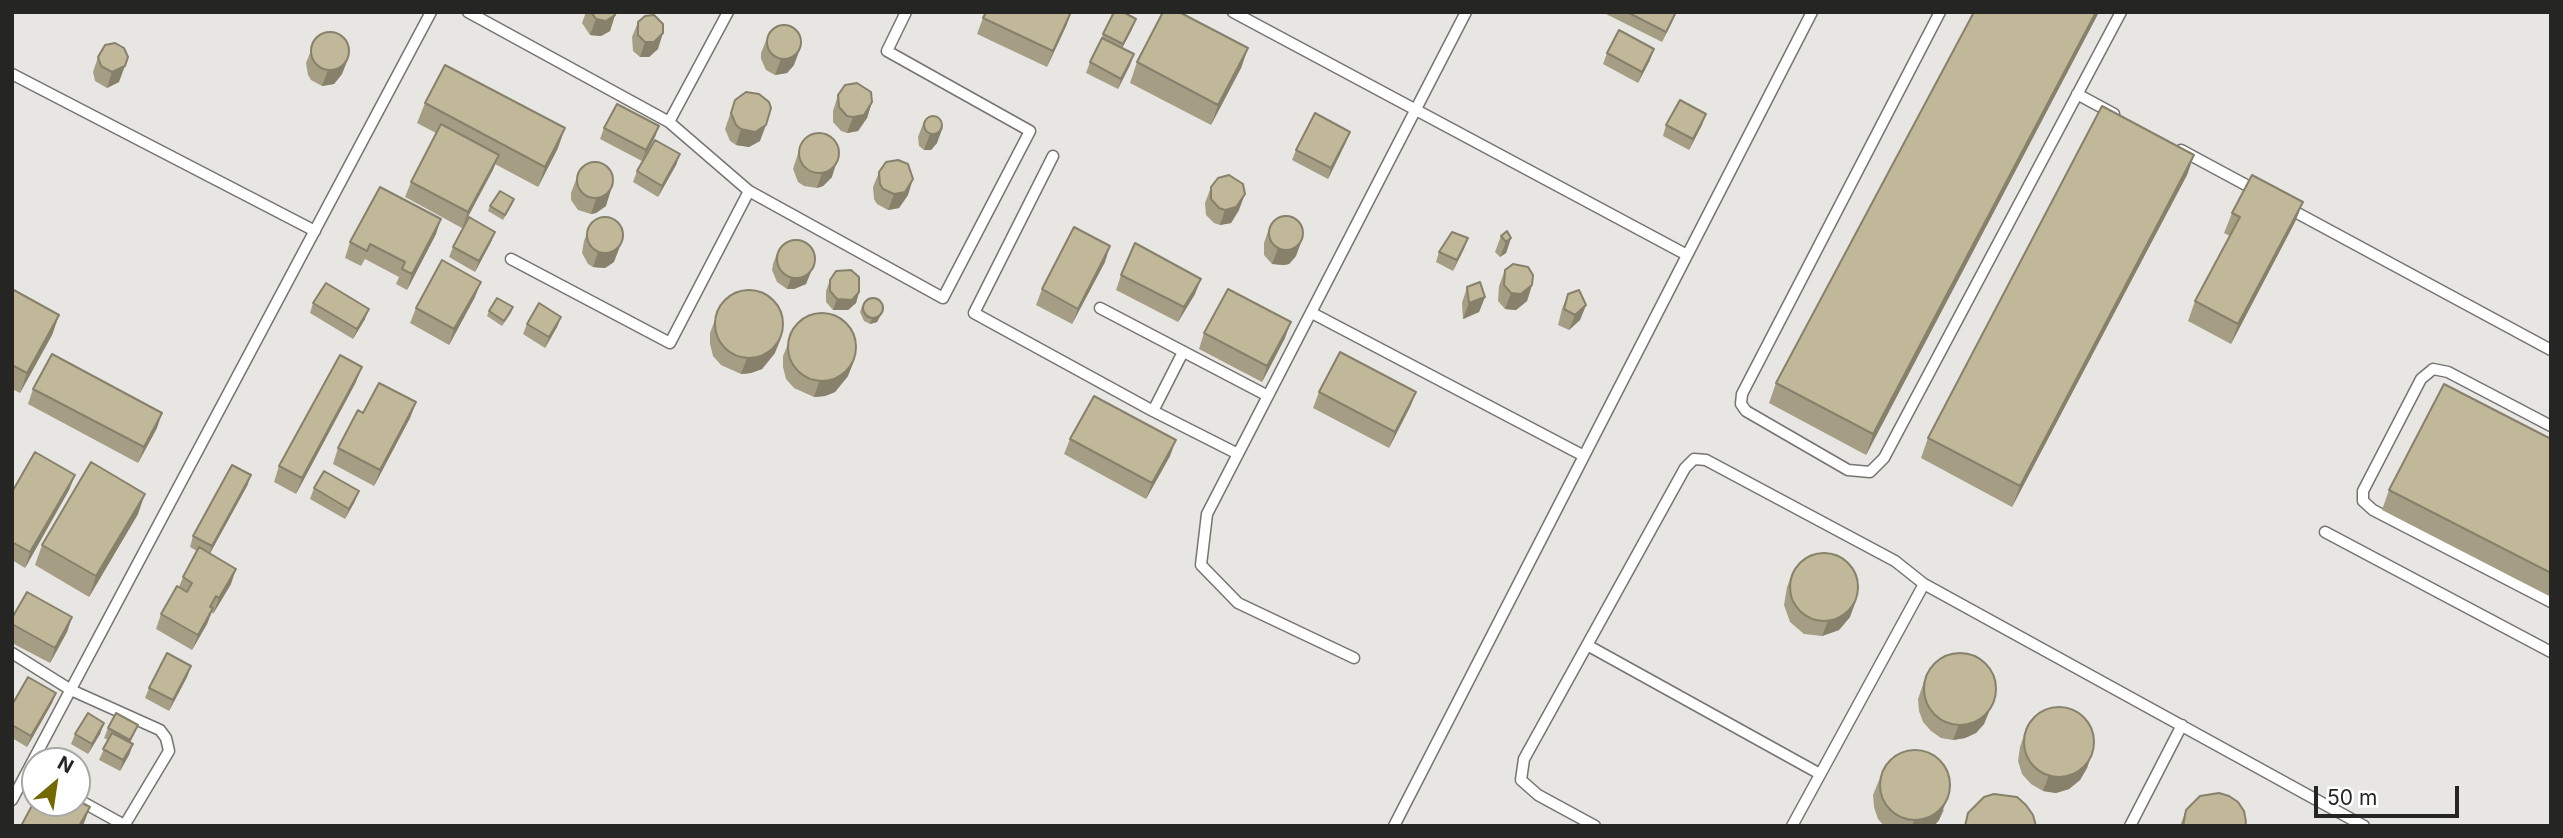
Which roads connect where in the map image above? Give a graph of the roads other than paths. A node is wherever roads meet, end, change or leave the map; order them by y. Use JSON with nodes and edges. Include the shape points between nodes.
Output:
{"nodes":[{"id":1,"x":430,"y":12,"type":"edge"},
{"id":2,"x":468,"y":12,"type":"edge"},
{"id":3,"x":728,"y":12,"type":"edge"},
{"id":4,"x":906,"y":12,"type":"edge"},
{"id":5,"x":1233,"y":12,"type":"edge"},
{"id":6,"x":1466,"y":12,"type":"edge"},
{"id":7,"x":1812,"y":12,"type":"edge"},
{"id":8,"x":1940,"y":12,"type":"edge"},
{"id":9,"x":2121,"y":12,"type":"edge"},
{"id":10,"x":12,"y":74,"type":"edge"},
{"id":11,"x":2077,"y":94,"type":"junction"},
{"id":12,"x":1416,"y":110,"type":"junction"},
{"id":13,"x":2125,"y":120,"type":"edge"},
{"id":14,"x":669,"y":122,"type":"junction"},
{"id":15,"x":2172,"y":145,"type":"edge"},
{"id":16,"x":1053,"y":156,"type":"dead end"},
{"id":17,"x":749,"y":191,"type":"junction"},
{"id":18,"x":2268,"y":197,"type":"edge"},
{"id":19,"x":2280,"y":203,"type":"edge"},
{"id":20,"x":315,"y":231,"type":"junction"},
{"id":21,"x":1687,"y":255,"type":"junction"},
{"id":22,"x":511,"y":259,"type":"dead end"},
{"id":23,"x":1100,"y":308,"type":"dead end"},
{"id":24,"x":1312,"y":313,"type":"junction"},
{"id":25,"x":2551,"y":350,"type":"edge"},
{"id":26,"x":1183,"y":352,"type":"junction"},
{"id":27,"x":1268,"y":396,"type":"junction"},
{"id":28,"x":1153,"y":411,"type":"junction"},
{"id":29,"x":2551,"y":426,"type":"edge"},
{"id":30,"x":1238,"y":454,"type":"junction"},
{"id":31,"x":1584,"y":456,"type":"junction"},
{"id":32,"x":2325,"y":531,"type":"dead end"},
{"id":33,"x":1924,"y":584,"type":"junction"},
{"id":34,"x":2551,"y":602,"type":"edge"},
{"id":35,"x":1587,"y":645,"type":"junction"},
{"id":36,"x":2551,"y":652,"type":"edge"},
{"id":37,"x":12,"y":653,"type":"edge"},
{"id":38,"x":1354,"y":658,"type":"dead end"},
{"id":39,"x":71,"y":690,"type":"junction"},
{"id":40,"x":2182,"y":725,"type":"junction"},
{"id":41,"x":44,"y":747,"type":"edge"},
{"id":42,"x":1820,"y":774,"type":"junction"},
{"id":43,"x":91,"y":807,"type":"edge"},
{"id":44,"x":124,"y":825,"type":"edge"},
{"id":45,"x":1394,"y":826,"type":"edge"},
{"id":46,"x":1595,"y":826,"type":"edge"},
{"id":47,"x":1792,"y":826,"type":"edge"},
{"id":48,"x":2130,"y":826,"type":"edge"},
{"id":49,"x":2364,"y":826,"type":"edge"}],
"edges":[{"from":1,"to":20,"type":"lane"},
{"from":2,"to":14,"type":"lane"},
{"from":3,"to":14,"type":"lane"},
{"from":4,"to":17,"type":"lane","via":[[887,51],[1030,131],[943,298]]},
{"from":5,"to":12,"type":"lane"},
{"from":6,"to":12,"type":"lane"},
{"from":7,"to":21,"type":"lane"},
{"from":8,"to":11,"type":"lane","via":[[1742,394],[1746,411],[1848,470],[1870,472],[1884,458]]},
{"from":9,"to":11,"type":"lane"},
{"from":10,"to":20,"type":"lane"},
{"from":11,"to":13,"type":"lane"},
{"from":12,"to":21,"type":"lane"},
{"from":12,"to":24,"type":"lane"},
{"from":14,"to":17,"type":"lane"},
{"from":15,"to":18,"type":"lane"},
{"from":16,"to":28,"type":"lane","via":[[974,313]]},
{"from":17,"to":22,"type":"lane","via":[[670,343]]},
{"from":19,"to":25,"type":"lane"},
{"from":20,"to":39,"type":"lane"},
{"from":21,"to":31,"type":"lane"},
{"from":23,"to":26,"type":"lane"},
{"from":24,"to":27,"type":"lane"},
{"from":24,"to":31,"type":"lane"},
{"from":26,"to":27,"type":"lane"},
{"from":26,"to":28,"type":"lane"},
{"from":27,"to":30,"type":"lane"},
{"from":28,"to":30,"type":"lane"},
{"from":29,"to":34,"type":"lane","via":[[2448,372],[2433,369],[2421,379],[2363,491],[2363,501]]},
{"from":30,"to":38,"type":"lane","via":[[1207,514],[1201,565],[1238,603]]},
{"from":31,"to":45,"type":"lane"},
{"from":32,"to":36,"type":"lane"},
{"from":33,"to":35,"type":"lane","via":[[1895,561],[1706,460],[1694,459]]},
{"from":33,"to":40,"type":"lane"},
{"from":33,"to":42,"type":"lane"},
{"from":35,"to":42,"type":"lane"},
{"from":35,"to":46,"type":"lane","via":[[1524,759],[1521,780],[1538,795]]},
{"from":37,"to":39,"type":"lane"},
{"from":39,"to":41,"type":"lane"},
{"from":39,"to":44,"type":"lane","via":[[160,730],[166,738],[169,751]]},
{"from":40,"to":48,"type":"lane"},
{"from":40,"to":49,"type":"lane"},
{"from":42,"to":47,"type":"lane"},
{"from":43,"to":44,"type":"lane"}]}
